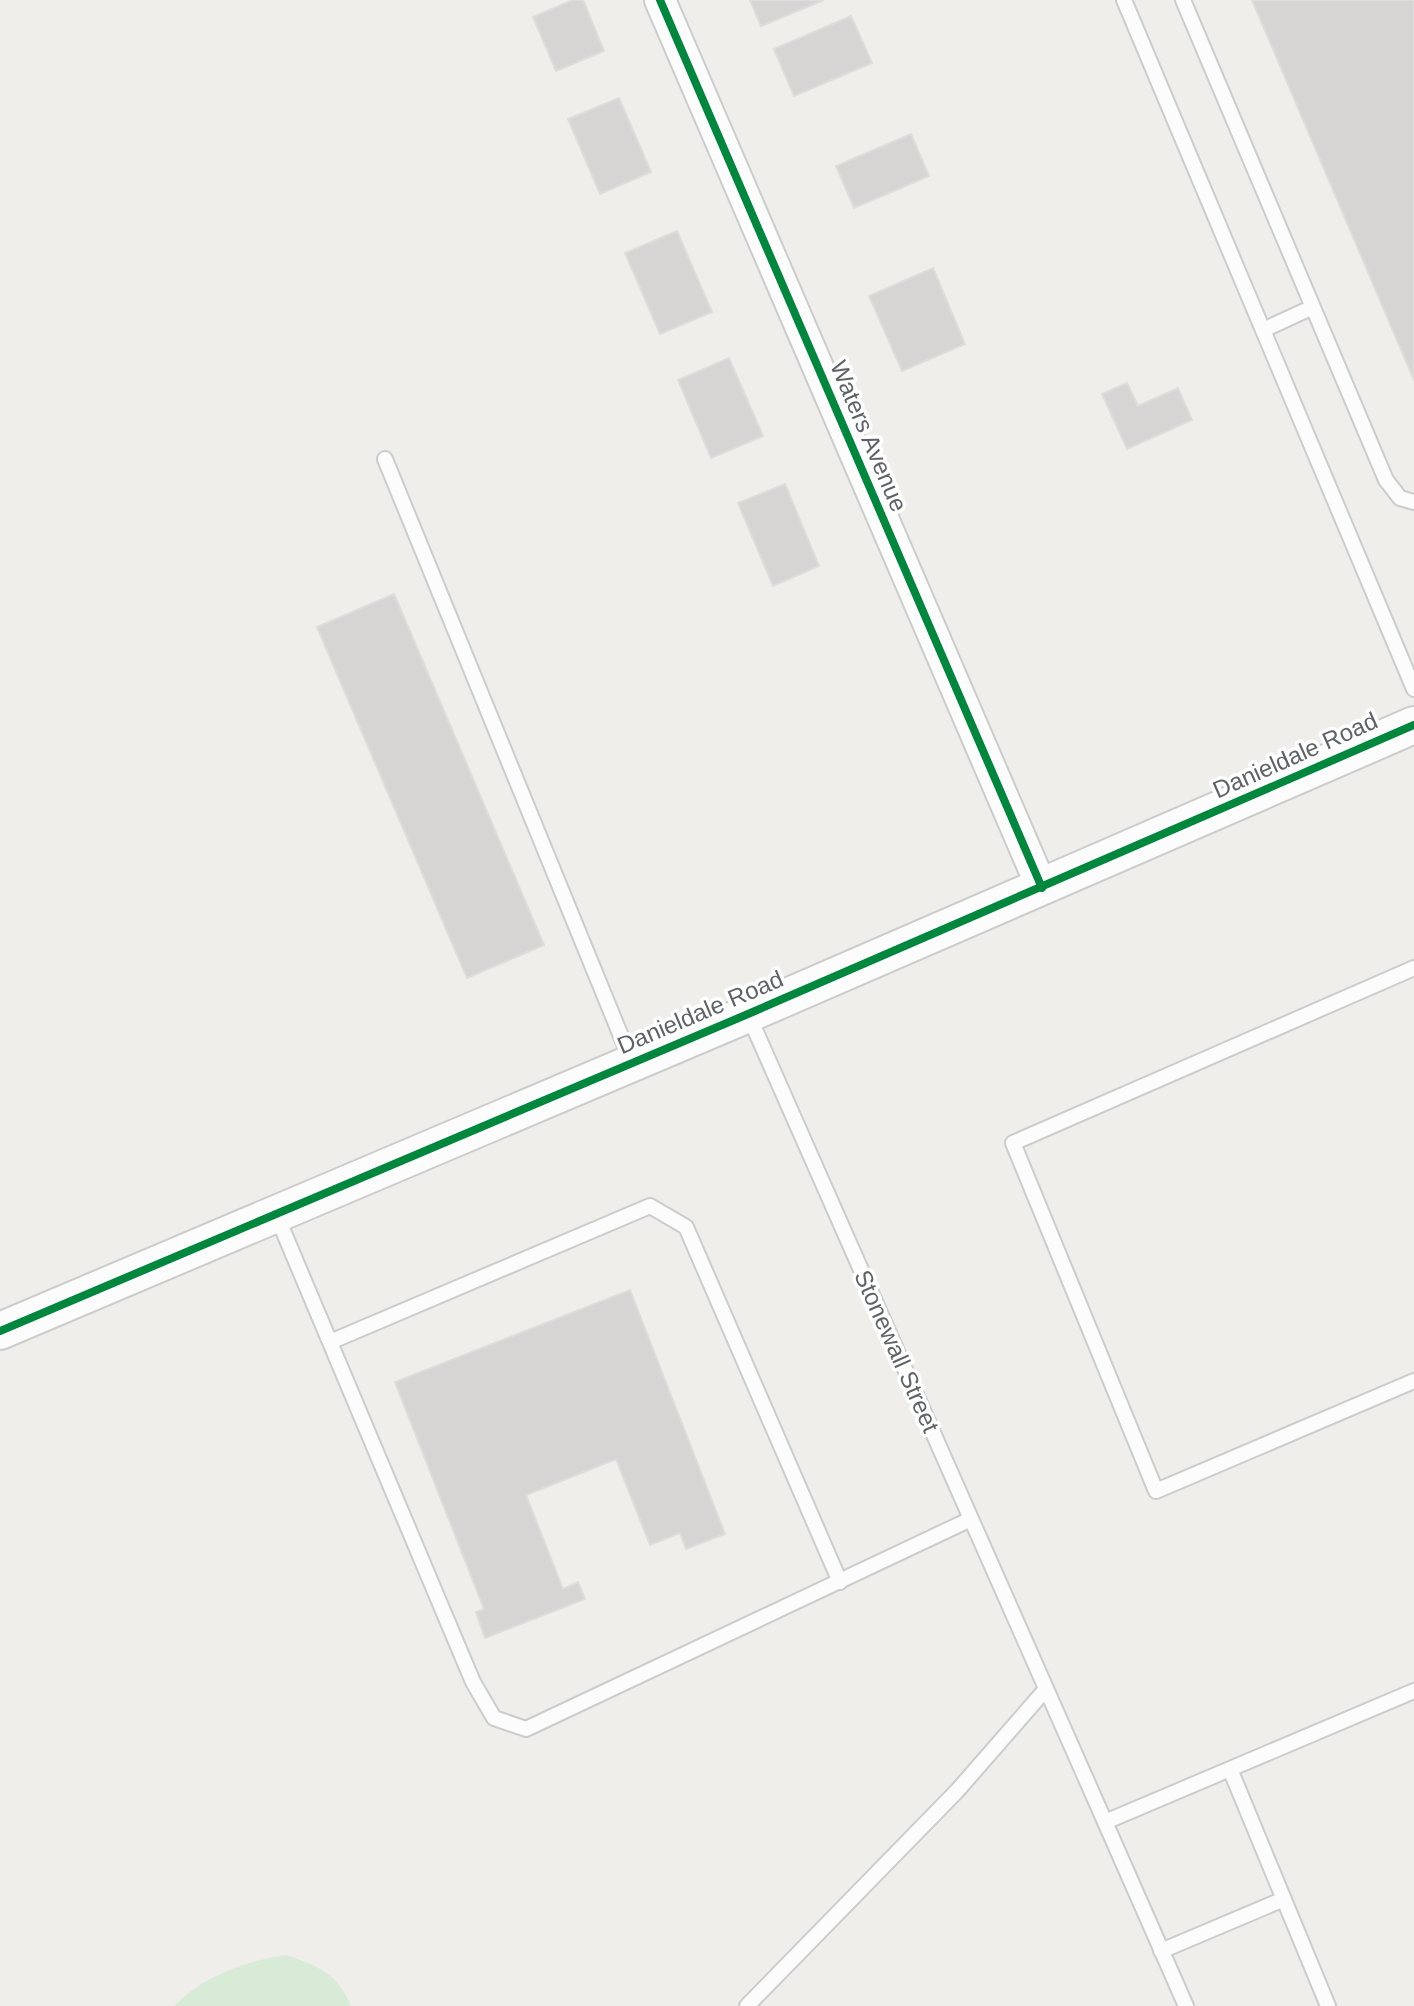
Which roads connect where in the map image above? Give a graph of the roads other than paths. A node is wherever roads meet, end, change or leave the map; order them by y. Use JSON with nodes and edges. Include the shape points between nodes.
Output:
{"nodes":[{"id":1,"x":660,"y":0,"type":"edge"},
{"id":2,"x":1124,"y":0,"type":"edge"},
{"id":3,"x":1183,"y":0,"type":"edge"},
{"id":4,"x":1313,"y":307,"type":"junction"},
{"id":5,"x":1263,"y":330,"type":"junction"},
{"id":6,"x":385,"y":459,"type":"dead end"},
{"id":7,"x":1414,"y":502,"type":"edge"},
{"id":8,"x":1414,"y":689,"type":"edge"},
{"id":9,"x":1414,"y":725,"type":"edge"},
{"id":10,"x":1042,"y":888,"type":"junction"},
{"id":11,"x":1414,"y":968,"type":"edge"},
{"id":12,"x":748,"y":1014,"type":"junction"},
{"id":13,"x":632,"y":1063,"type":"junction"},
{"id":14,"x":276,"y":1214,"type":"junction"},
{"id":15,"x":0,"y":1331,"type":"edge"},
{"id":16,"x":330,"y":1342,"type":"junction"},
{"id":17,"x":1414,"y":1381,"type":"edge"},
{"id":18,"x":971,"y":1519,"type":"junction"},
{"id":19,"x":840,"y":1582,"type":"junction"},
{"id":20,"x":1046,"y":1689,"type":"junction"},
{"id":21,"x":1414,"y":1691,"type":"edge"},
{"id":22,"x":1230,"y":1769,"type":"junction"},
{"id":23,"x":1105,"y":1822,"type":"junction"},
{"id":24,"x":1284,"y":1899,"type":"junction"},
{"id":25,"x":1161,"y":1951,"type":"junction"},
{"id":26,"x":747,"y":2006,"type":"edge"},
{"id":27,"x":1186,"y":2006,"type":"edge"},
{"id":28,"x":1328,"y":2006,"type":"edge"}],
"edges":[{"from":1,"to":10,"type":"street","name":"Waters Avenue"},
{"from":2,"to":5,"type":"lane"},
{"from":3,"to":4,"type":"lane"},
{"from":4,"to":5,"type":"lane"},
{"from":4,"to":7,"type":"lane","via":[[1386,480],[1400,498]]},
{"from":5,"to":8,"type":"lane"},
{"from":6,"to":13,"type":"lane"},
{"from":9,"to":10,"type":"street","name":"Danieldale Road"},
{"from":10,"to":12,"type":"street","name":"Danieldale Road"},
{"from":11,"to":17,"type":"lane","via":[[1013,1143],[1156,1491]]},
{"from":12,"to":13,"type":"street","name":"Danieldale Road"},
{"from":12,"to":18,"type":"lane","name":"Stonewall Street"},
{"from":13,"to":14,"type":"street","name":"Danieldale Road"},
{"from":14,"to":15,"type":"street","name":"Danieldale Road"},
{"from":14,"to":16,"type":"lane"},
{"from":16,"to":19,"type":"lane","via":[[650,1206],[686,1227]]},
{"from":16,"to":19,"type":"lane","via":[[473,1682],[494,1718],[526,1729]]},
{"from":18,"to":19,"type":"lane"},
{"from":18,"to":20,"type":"lane","name":"Stonewall Street"},
{"from":20,"to":23,"type":"lane","name":"Stonewall Street"},
{"from":20,"to":26,"type":"lane","via":[[957,1791]]},
{"from":21,"to":22,"type":"lane"},
{"from":22,"to":23,"type":"lane"},
{"from":22,"to":24,"type":"lane"},
{"from":23,"to":25,"type":"lane","name":"Stonewall Street"},
{"from":24,"to":25,"type":"lane"},
{"from":24,"to":28,"type":"lane"},
{"from":25,"to":27,"type":"lane","name":"Stonewall Street"}]}
